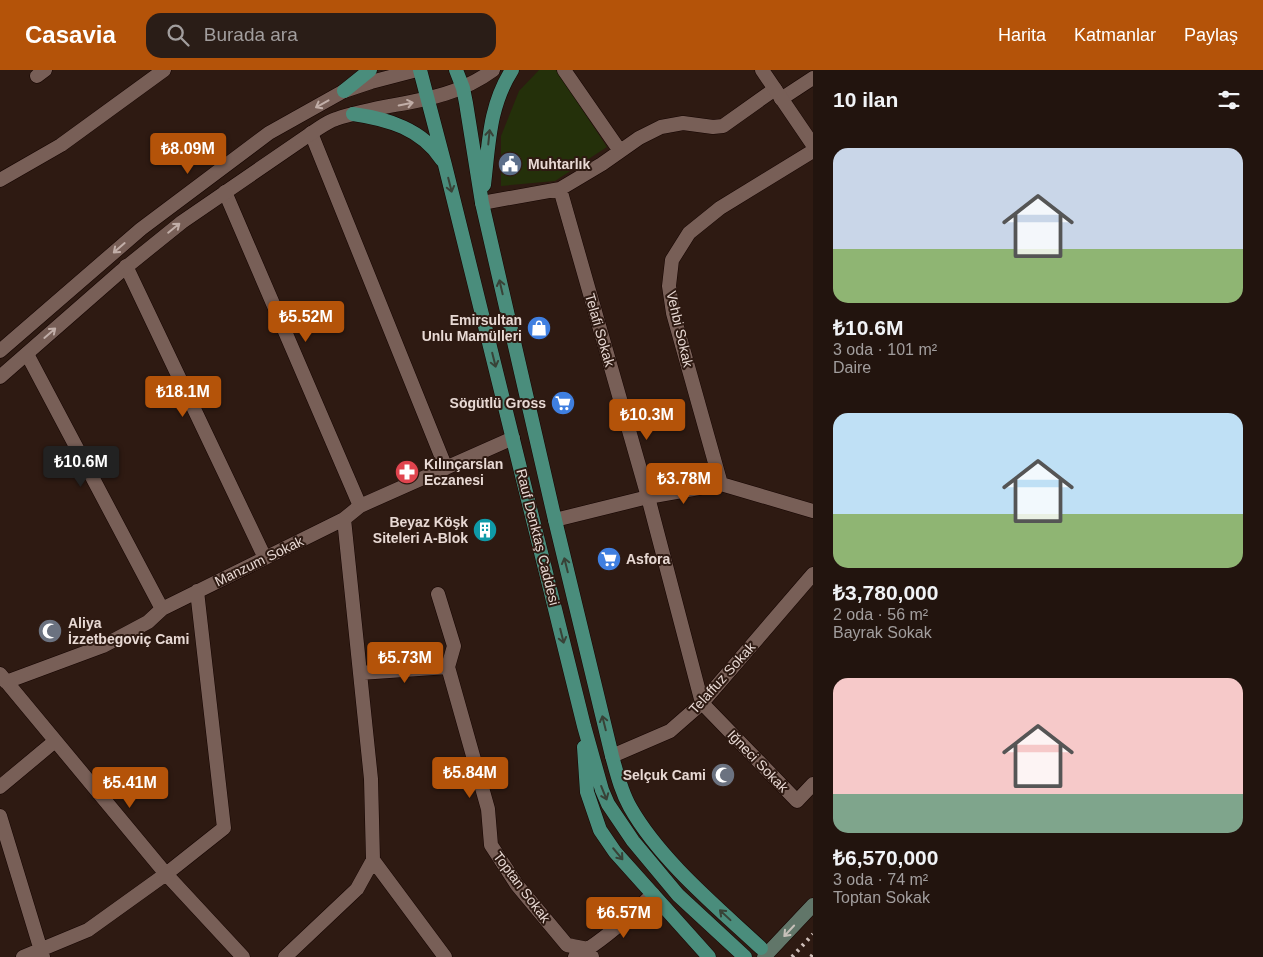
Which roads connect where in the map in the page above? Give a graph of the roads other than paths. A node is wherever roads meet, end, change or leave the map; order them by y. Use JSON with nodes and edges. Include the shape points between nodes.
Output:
{"nodes":[{"id":1,"x":164,"y":70,"type":"edge"},
{"id":2,"x":370,"y":70,"type":"edge"},
{"id":3,"x":418,"y":70,"type":"edge"},
{"id":4,"x":456,"y":70,"type":"edge"},
{"id":5,"x":493,"y":70,"type":"edge"},
{"id":6,"x":512,"y":70,"type":"edge"},
{"id":7,"x":564,"y":70,"type":"edge"},
{"id":8,"x":762,"y":70,"type":"edge"},
{"id":9,"x":813,"y":78,"type":"edge"},
{"id":10,"x":463,"y":88,"type":"junction"},
{"id":11,"x":344,"y":92,"type":"junction"},
{"id":12,"x":778,"y":94,"type":"junction"},
{"id":13,"x":428,"y":99,"type":"junction"},
{"id":14,"x":353,"y":114,"type":"junction"},
{"id":15,"x":311,"y":133,"type":"junction"},
{"id":16,"x":813,"y":144,"type":"edge"},
{"id":17,"x":620,"y":151,"type":"junction"},
{"id":18,"x":813,"y":152,"type":"edge"},
{"id":19,"x":445,"y":164,"type":"junction"},
{"id":20,"x":0,"y":180,"type":"edge"},
{"id":21,"x":560,"y":189,"type":"junction"},
{"id":22,"x":225,"y":192,"type":"junction"},
{"id":23,"x":482,"y":203,"type":"junction"},
{"id":24,"x":126,"y":266,"type":"junction"},
{"id":25,"x":0,"y":351,"type":"edge"},
{"id":26,"x":26,"y":354,"type":"junction"},
{"id":27,"x":0,"y":377,"type":"edge"},
{"id":28,"x":513,"y":438,"type":"junction"},
{"id":29,"x":446,"y":468,"type":"junction"},
{"id":30,"x":721,"y":484,"type":"junction"},
{"id":31,"x":648,"y":497,"type":"junction"},
{"id":32,"x":360,"y":506,"type":"junction"},
{"id":33,"x":813,"y":511,"type":"edge"},
{"id":34,"x":344,"y":519,"type":"junction"},
{"id":35,"x":555,"y":520,"type":"junction"},
{"id":36,"x":266,"y":558,"type":"junction"},
{"id":37,"x":813,"y":574,"type":"edge"},
{"id":38,"x":197,"y":591,"type":"junction"},
{"id":39,"x":438,"y":594,"type":"dead end"},
{"id":40,"x":162,"y":609,"type":"junction"},
{"id":41,"x":448,"y":667,"type":"junction"},
{"id":42,"x":360,"y":673,"type":"junction"},
{"id":43,"x":3,"y":678,"type":"edge"},
{"id":44,"x":702,"y":703,"type":"junction"},
{"id":45,"x":584,"y":726,"type":"junction"},
{"id":46,"x":55,"y":741,"type":"junction"},
{"id":47,"x":612,"y":756,"type":"junction"},
{"id":48,"x":813,"y":784,"type":"edge"},
{"id":49,"x":0,"y":787,"type":"edge"},
{"id":50,"x":0,"y":816,"type":"edge"},
{"id":51,"x":373,"y":860,"type":"junction"},
{"id":52,"x":166,"y":874,"type":"junction"},
{"id":53,"x":653,"y":894,"type":"junction"},
{"id":54,"x":813,"y":905,"type":"edge"},
{"id":55,"x":763,"y":952,"type":"edge"},
{"id":56,"x":42,"y":953,"type":"edge"},
{"id":57,"x":590,"y":953,"type":"edge"},
{"id":58,"x":23,"y":957,"type":"edge"},
{"id":59,"x":243,"y":957,"type":"edge"},
{"id":60,"x":285,"y":957,"type":"edge"},
{"id":61,"x":445,"y":957,"type":"edge"},
{"id":62,"x":575,"y":957,"type":"edge"},
{"id":63,"x":709,"y":957,"type":"edge"},
{"id":64,"x":745,"y":957,"type":"edge"}],
"edges":[{"from":1,"to":20,"type":"street","via":[[61,145]]},
{"from":2,"to":11,"type":"main road"},
{"from":3,"to":11,"type":"street"},
{"from":3,"to":13,"type":"main road","name":"Rauf Denktaş Caddesi"},
{"from":4,"to":10,"type":"main road","name":"Rauf Denktaş Caddesi"},
{"from":5,"to":10,"type":"street"},
{"from":23,"to":6,"type":"main road","one_way":true,"via":[[491,119],[497,98]]},
{"from":7,"to":17,"type":"street"},
{"from":8,"to":12,"type":"street"},
{"from":9,"to":12,"type":"street"},
{"from":10,"to":13,"type":"street"},
{"from":10,"to":23,"type":"main road","name":"Rauf Denktaş Caddesi"},
{"from":11,"to":25,"type":"street","one_way":true,"via":[[269,134],[141,228]]},
{"from":12,"to":16,"type":"street"},
{"from":12,"to":17,"type":"street","via":[[722,126],[683,123],[661,126]]},
{"from":14,"to":13,"type":"street","one_way":true},
{"from":13,"to":19,"type":"main road","name":"Rauf Denktaş Caddesi"},
{"from":14,"to":15,"type":"street","via":[[334,119]]},
{"from":14,"to":19,"type":"main road","via":[[409,130],[432,148]]},
{"from":15,"to":22,"type":"street"},
{"from":15,"to":29,"type":"street"},
{"from":17,"to":21,"type":"street"},
{"from":18,"to":30,"type":"street","name":"Vehbi Sokak","via":[[720,208],[688,233],[672,260],[669,286],[673,313]]},
{"from":19,"to":28,"type":"main road","name":"Rauf Denktaş Caddesi","one_way":true},
{"from":21,"to":23,"type":"street"},
{"from":21,"to":31,"type":"street","name":"Telafi Sokak"},
{"from":24,"to":22,"type":"street","one_way":true},
{"from":22,"to":32,"type":"street"},
{"from":35,"to":23,"type":"main road","name":"Rauf Denktaş Caddesi","one_way":true},
{"from":26,"to":24,"type":"street","one_way":true},
{"from":24,"to":36,"type":"street"},
{"from":26,"to":27,"type":"street"},
{"from":26,"to":40,"type":"street"},
{"from":28,"to":29,"type":"street","name":"Manzum Sokak"},
{"from":28,"to":45,"type":"main road","name":"Rauf Denktaş Caddesi","one_way":true},
{"from":29,"to":32,"type":"street","name":"Manzum Sokak"},
{"from":30,"to":31,"type":"street"},
{"from":30,"to":33,"type":"street"},
{"from":31,"to":35,"type":"street"},
{"from":31,"to":44,"type":"street","name":"Telafi Sokak"},
{"from":32,"to":34,"type":"street","name":"Manzum Sokak"},
{"from":34,"to":36,"type":"street","name":"Manzum Sokak"},
{"from":34,"to":42,"type":"street"},
{"from":47,"to":35,"type":"main road","name":"Rauf Denktaş Caddesi","one_way":true},
{"from":36,"to":38,"type":"street","name":"Manzum Sokak"},
{"from":37,"to":44,"type":"street","name":"Telaffuz Sokak"},
{"from":38,"to":40,"type":"street","name":"Manzum Sokak"},
{"from":38,"to":52,"type":"street","via":[[224,828]]},
{"from":39,"to":41,"type":"street","name":"Toptan Sokak","via":[[454,646]]},
{"from":40,"to":43,"type":"street","name":"Manzum Sokak","via":[[148,622],[103,646]]},
{"from":41,"to":42,"type":"street"},
{"from":41,"to":57,"type":"street","name":"Toptan Sokak","via":[[488,809],[491,845],[518,885],[567,945]]},
{"from":42,"to":51,"type":"street","via":[[370,779]]},
{"from":43,"to":46,"type":"street"},
{"from":44,"to":47,"type":"street","name":"Telaffuz Sokak","via":[[670,731]]},
{"from":44,"to":48,"type":"street","name":"Iğneci Sokak","via":[[797,801]]},
{"from":45,"to":53,"type":"main road","one_way":true,"via":[[585,777],[595,819],[615,852]]},
{"from":45,"to":64,"type":"main road","name":"Rauf Denktaş Caddesi","one_way":true,"via":[[602,790],[633,841],[678,895]]},
{"from":46,"to":49,"type":"street"},
{"from":46,"to":52,"type":"street"},
{"from":55,"to":47,"type":"main road","name":"Rauf Denktaş Caddesi","one_way":true,"via":[[684,875],[642,824],[622,790]]},
{"from":50,"to":56,"type":"street"},
{"from":51,"to":60,"type":"street","via":[[357,888]]},
{"from":51,"to":61,"type":"street"},
{"from":52,"to":56,"type":"street","via":[[88,930]]},
{"from":52,"to":59,"type":"street"},
{"from":53,"to":57,"type":"street"},
{"from":53,"to":63,"type":"main road"},
{"from":54,"to":55,"type":"main road","one_way":true},
{"from":56,"to":58,"type":"street"},
{"from":57,"to":62,"type":"street"}]}
